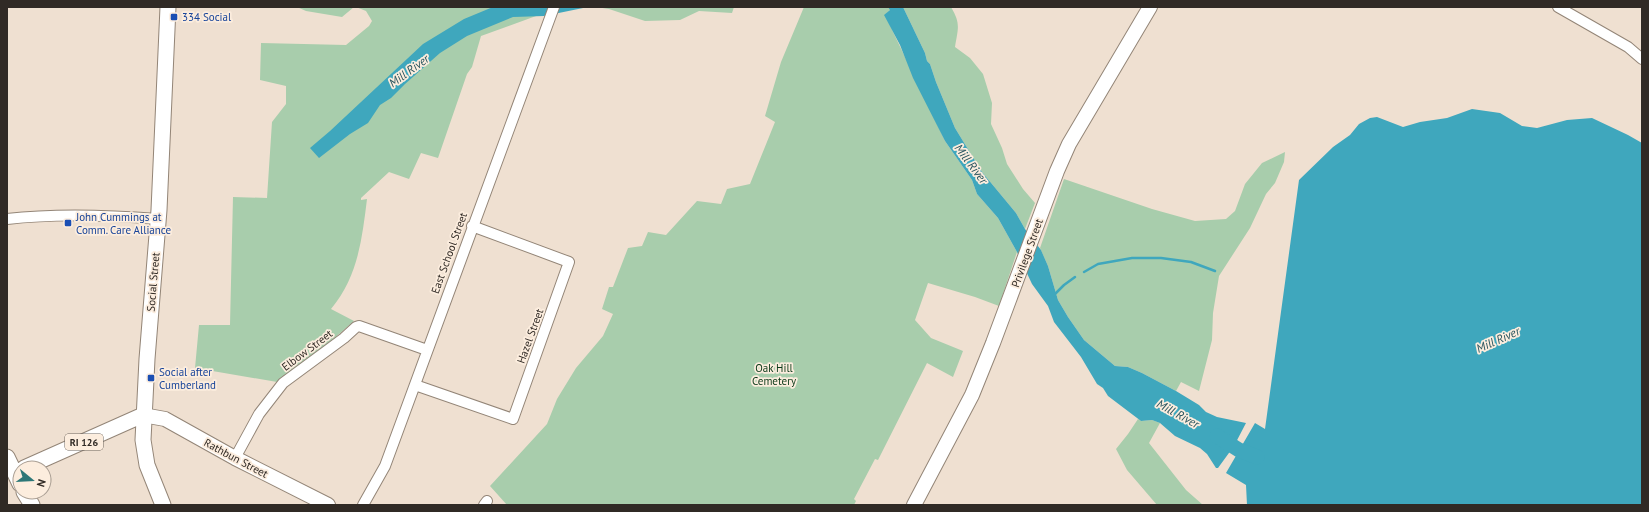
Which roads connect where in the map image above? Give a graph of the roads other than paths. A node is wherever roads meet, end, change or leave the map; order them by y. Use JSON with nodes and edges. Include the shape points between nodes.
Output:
{"nodes":[{"id":1,"x":168,"y":7,"type":"edge"},
{"id":2,"x":1150,"y":7,"type":"edge"},
{"id":3,"x":1558,"y":7,"type":"edge"},
{"id":4,"x":553,"y":11,"type":"edge"},
{"id":5,"x":1642,"y":59,"type":"edge"},
{"id":6,"x":158,"y":219,"type":"junction"},
{"id":7,"x":7,"y":220,"type":"edge"},
{"id":8,"x":472,"y":226,"type":"junction"},
{"id":9,"x":427,"y":350,"type":"junction"},
{"id":10,"x":415,"y":385,"type":"junction"},
{"id":11,"x":143,"y":415,"type":"junction"},
{"id":12,"x":235,"y":458,"type":"junction"},
{"id":13,"x":47,"y":460,"type":"edge"},
{"id":14,"x":163,"y":505,"type":"edge"},
{"id":15,"x":328,"y":505,"type":"edge"},
{"id":16,"x":363,"y":505,"type":"edge"},
{"id":17,"x":914,"y":505,"type":"edge"}],
"edges":[{"from":1,"to":6,"type":"main road","name":"Social Street"},
{"from":2,"to":17,"type":"main road","name":"Privilege Street","via":[[1069,144],[972,395]]},
{"from":3,"to":5,"type":"street","via":[[1628,47]]},
{"from":4,"to":8,"type":"street","name":"East School Street"},
{"from":6,"to":7,"type":"street","via":[[58,215]]},
{"from":6,"to":11,"type":"main road","name":"Social Street"},
{"from":8,"to":9,"type":"street","name":"East School Street"},
{"from":8,"to":10,"type":"street","name":"Hazel Street","via":[[569,262],[513,419]]},
{"from":9,"to":10,"type":"street","name":"East School Street"},
{"from":9,"to":12,"type":"street","name":"Elbow Street","via":[[360,326],[356,327],[283,383],[259,414]]},
{"from":10,"to":16,"type":"street","name":"East School Street","via":[[385,466]]},
{"from":11,"to":12,"type":"main road","name":"Rathbun Street","via":[[165,419]]},
{"from":11,"to":13,"type":"main road","number":"RI 126"},
{"from":11,"to":14,"type":"main road","name":"Social Street","via":[[144,452]]},
{"from":12,"to":15,"type":"main road","name":"Rathbun Street"}]}
